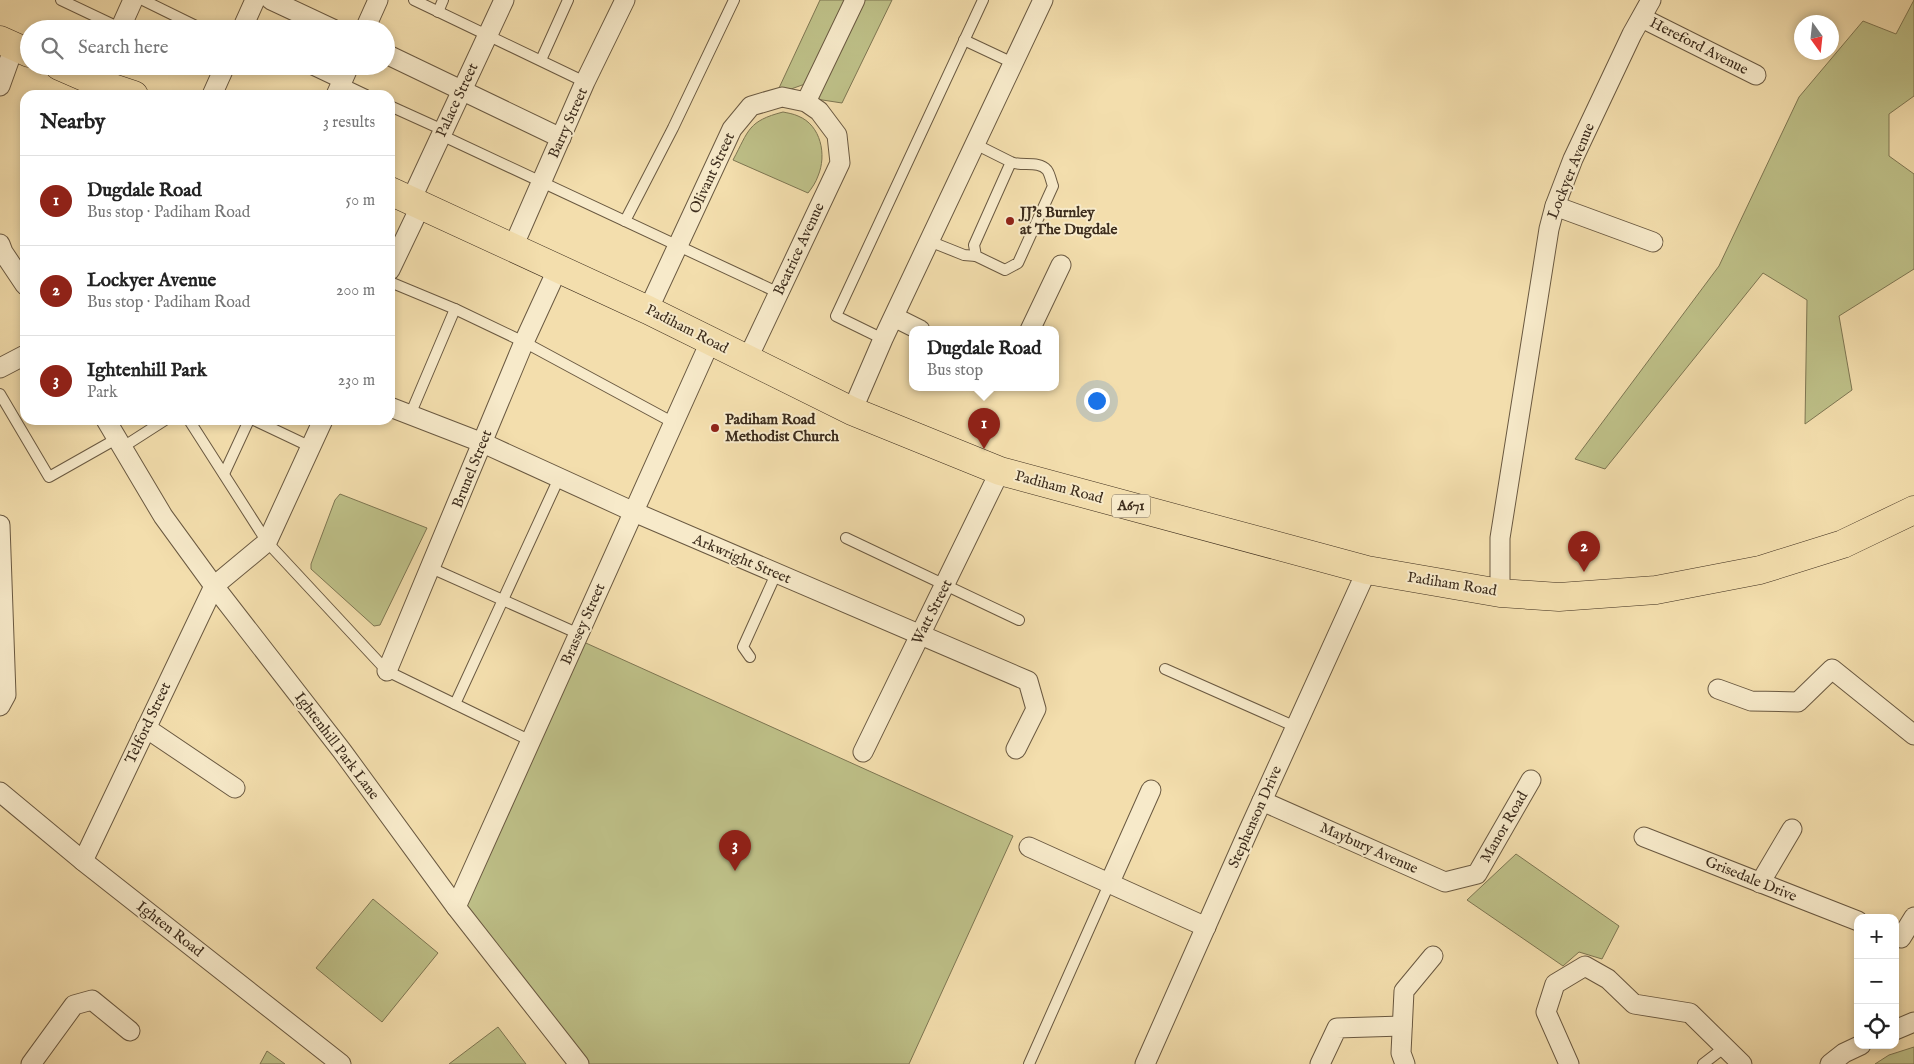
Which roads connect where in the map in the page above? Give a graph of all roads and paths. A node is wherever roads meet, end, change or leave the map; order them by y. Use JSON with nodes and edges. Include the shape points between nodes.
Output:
{"nodes":[{"id":1,"x":61,"y":0,"type":"edge"},
{"id":2,"x":133,"y":0,"type":"edge"},
{"id":3,"x":143,"y":0,"type":"edge"},
{"id":4,"x":256,"y":0,"type":"edge"},
{"id":5,"x":271,"y":0,"type":"edge"},
{"id":6,"x":378,"y":0,"type":"edge"},
{"id":7,"x":414,"y":0,"type":"edge"},
{"id":8,"x":443,"y":0,"type":"edge"},
{"id":9,"x":504,"y":0,"type":"edge"},
{"id":10,"x":568,"y":0,"type":"edge"},
{"id":11,"x":625,"y":0,"type":"edge"},
{"id":12,"x":734,"y":0,"type":"edge"},
{"id":13,"x":856,"y":0,"type":"edge"},
{"id":14,"x":983,"y":0,"type":"edge"},
{"id":15,"x":1043,"y":0,"type":"edge"},
{"id":16,"x":1651,"y":0,"type":"edge"},
{"id":17,"x":438,"y":12,"type":"junction"},
{"id":18,"x":1642,"y":18,"type":"junction"},
{"id":19,"x":103,"y":20,"type":"edge"},
{"id":20,"x":124,"y":20,"type":"edge"},
{"id":21,"x":184,"y":20,"type":"edge"},
{"id":22,"x":246,"y":20,"type":"edge"},
{"id":23,"x":314,"y":20,"type":"edge"},
{"id":24,"x":369,"y":20,"type":"edge"},
{"id":25,"x":488,"y":36,"type":"junction"},
{"id":26,"x":964,"y":40,"type":"junction"},
{"id":27,"x":14,"y":47,"type":"edge"},
{"id":28,"x":395,"y":58,"type":"edge"},
{"id":29,"x":541,"y":60,"type":"junction"},
{"id":30,"x":1013,"y":64,"type":"junction"},
{"id":31,"x":101,"y":75,"type":"edge"},
{"id":32,"x":221,"y":75,"type":"edge"},
{"id":33,"x":318,"y":75,"type":"edge"},
{"id":34,"x":345,"y":75,"type":"edge"},
{"id":35,"x":1756,"y":75,"type":"dead end"},
{"id":36,"x":585,"y":82,"type":"junction"},
{"id":37,"x":0,"y":86,"type":"edge"},
{"id":38,"x":339,"y":89,"type":"edge"},
{"id":39,"x":126,"y":90,"type":"edge"},
{"id":40,"x":214,"y":90,"type":"edge"},
{"id":41,"x":462,"y":90,"type":"junction"},
{"id":42,"x":806,"y":102,"type":"junction"},
{"id":43,"x":395,"y":109,"type":"edge"},
{"id":44,"x":442,"y":133,"type":"junction"},
{"id":45,"x":561,"y":138,"type":"junction"},
{"id":46,"x":975,"y":144,"type":"junction"},
{"id":47,"x":1012,"y":162,"type":"junction"},
{"id":48,"x":542,"y":182,"type":"junction"},
{"id":49,"x":407,"y":199,"type":"edge"},
{"id":50,"x":1554,"y":206,"type":"junction"},
{"id":51,"x":624,"y":221,"type":"junction"},
{"id":52,"x":929,"y":241,"type":"junction"},
{"id":53,"x":1653,"y":242,"type":"dead end"},
{"id":54,"x":0,"y":244,"type":"edge"},
{"id":55,"x":678,"y":246,"type":"junction"},
{"id":56,"x":513,"y":247,"type":"junction"},
{"id":57,"x":395,"y":249,"type":"edge"},
{"id":58,"x":976,"y":256,"type":"junction"},
{"id":59,"x":1061,"y":265,"type":"dead end"},
{"id":60,"x":558,"y":268,"type":"junction"},
{"id":61,"x":20,"y":278,"type":"edge"},
{"id":62,"x":395,"y":284,"type":"edge"},
{"id":63,"x":779,"y":293,"type":"junction"},
{"id":64,"x":455,"y":310,"type":"junction"},
{"id":65,"x":648,"y":310,"type":"junction"},
{"id":66,"x":894,"y":318,"type":"junction"},
{"id":67,"x":911,"y":326,"type":"edge"},
{"id":68,"x":1032,"y":326,"type":"edge"},
{"id":69,"x":883,"y":339,"type":"junction"},
{"id":70,"x":524,"y":342,"type":"junction"},
{"id":71,"x":710,"y":342,"type":"junction"},
{"id":72,"x":20,"y":358,"type":"edge"},
{"id":73,"x":748,"y":360,"type":"junction"},
{"id":74,"x":0,"y":368,"type":"edge"},
{"id":75,"x":0,"y":394,"type":"edge"},
{"id":76,"x":395,"y":408,"type":"edge"},
{"id":77,"x":852,"y":411,"type":"junction"},
{"id":78,"x":410,"y":414,"type":"junction"},
{"id":79,"x":674,"y":424,"type":"junction"},
{"id":80,"x":109,"y":425,"type":"edge"},
{"id":81,"x":155,"y":425,"type":"edge"},
{"id":82,"x":192,"y":425,"type":"edge"},
{"id":83,"x":247,"y":425,"type":"edge"},
{"id":84,"x":265,"y":425,"type":"edge"},
{"id":85,"x":320,"y":425,"type":"edge"},
{"id":86,"x":120,"y":443,"type":"junction"},
{"id":87,"x":483,"y":443,"type":"junction"},
{"id":88,"x":311,"y":447,"type":"junction"},
{"id":89,"x":1000,"y":471,"type":"junction"},
{"id":90,"x":224,"y":474,"type":"junction"},
{"id":91,"x":559,"y":478,"type":"junction"},
{"id":92,"x":1914,"y":510,"type":"edge"},
{"id":93,"x":634,"y":512,"type":"junction"},
{"id":94,"x":0,"y":524,"type":"edge"},
{"id":95,"x":846,"y":538,"type":"dead end"},
{"id":96,"x":267,"y":542,"type":"junction"},
{"id":97,"x":431,"y":568,"type":"junction"},
{"id":98,"x":1367,"y":570,"type":"junction"},
{"id":99,"x":776,"y":574,"type":"junction"},
{"id":100,"x":946,"y":584,"type":"junction"},
{"id":101,"x":214,"y":586,"type":"junction"},
{"id":102,"x":1500,"y":593,"type":"junction"},
{"id":103,"x":502,"y":600,"type":"junction"},
{"id":104,"x":1019,"y":620,"type":"dead end"},
{"id":105,"x":579,"y":634,"type":"junction"},
{"id":106,"x":920,"y":636,"type":"junction"},
{"id":107,"x":750,"y":657,"type":"dead end"},
{"id":108,"x":1165,"y":668,"type":"dead end"},
{"id":109,"x":387,"y":671,"type":"junction"},
{"id":110,"x":1718,"y":689,"type":"dead end"},
{"id":111,"x":455,"y":704,"type":"junction"},
{"id":112,"x":0,"y":706,"type":"edge"},
{"id":113,"x":1296,"y":727,"type":"junction"},
{"id":114,"x":146,"y":728,"type":"junction"},
{"id":115,"x":1914,"y":736,"type":"edge"},
{"id":116,"x":531,"y":741,"type":"junction"},
{"id":117,"x":1016,"y":749,"type":"dead end"},
{"id":118,"x":863,"y":752,"type":"dead end"},
{"id":119,"x":1532,"y":780,"type":"dead end"},
{"id":120,"x":235,"y":788,"type":"dead end"},
{"id":121,"x":1151,"y":790,"type":"dead end"},
{"id":122,"x":0,"y":792,"type":"edge"},
{"id":123,"x":1262,"y":800,"type":"junction"},
{"id":124,"x":1792,"y":829,"type":"dead end"},
{"id":125,"x":1644,"y":837,"type":"dead end"},
{"id":126,"x":1029,"y":847,"type":"dead end"},
{"id":127,"x":83,"y":861,"type":"junction"},
{"id":128,"x":1477,"y":874,"type":"joint"},
{"id":129,"x":1110,"y":882,"type":"junction"},
{"id":130,"x":1760,"y":883,"type":"junction"},
{"id":131,"x":456,"y":906,"type":"junction"},
{"id":132,"x":1914,"y":917,"type":"edge"},
{"id":133,"x":1854,"y":919,"type":"edge"},
{"id":134,"x":1206,"y":927,"type":"junction"},
{"id":135,"x":1903,"y":940,"type":"edge"},
{"id":136,"x":1433,"y":956,"type":"dead end"},
{"id":137,"x":1914,"y":1022,"type":"edge"},
{"id":138,"x":1402,"y":1026,"type":"junction"},
{"id":139,"x":1899,"y":1028,"type":"edge"},
{"id":140,"x":130,"y":1031,"type":"dead end"},
{"id":141,"x":1724,"y":1047,"type":"junction"},
{"id":142,"x":1854,"y":1048,"type":"edge"},
{"id":143,"x":31,"y":1064,"type":"edge"},
{"id":144,"x":341,"y":1064,"type":"edge"},
{"id":145,"x":579,"y":1064,"type":"edge"},
{"id":146,"x":1029,"y":1064,"type":"edge"},
{"id":147,"x":1145,"y":1064,"type":"edge"},
{"id":148,"x":1320,"y":1064,"type":"edge"},
{"id":149,"x":1406,"y":1064,"type":"edge"},
{"id":150,"x":1569,"y":1064,"type":"edge"},
{"id":151,"x":1703,"y":1064,"type":"edge"},
{"id":152,"x":1742,"y":1064,"type":"edge"},
{"id":153,"x":1830,"y":1064,"type":"edge"}],
"edges":[{"from":1,"to":19,"type":"lane"},
{"from":2,"to":20,"type":"street"},
{"from":3,"to":21,"type":"lane"},
{"from":4,"to":22,"type":"street"},
{"from":5,"to":23,"type":"street"},
{"from":6,"to":24,"type":"street"},
{"from":7,"to":17,"type":"lane"},
{"from":8,"to":17,"type":"lane"},
{"from":9,"to":25,"type":"street","name":"Palace Street"},
{"from":10,"to":29,"type":"lane"},
{"from":11,"to":36,"type":"street","name":"Barry Street"},
{"from":12,"to":51,"type":"lane"},
{"from":13,"to":42,"type":"street"},
{"from":14,"to":26,"type":"lane"},
{"from":15,"to":30,"type":"street"},
{"from":16,"to":18,"type":"street","name":"Lockyer Avenue"},
{"from":17,"to":25,"type":"lane"},
{"from":18,"to":35,"type":"street","name":"Hereford Avenue"},
{"from":18,"to":50,"type":"street","name":"Lockyer Avenue","via":[[1577,150]]},
{"from":25,"to":29,"type":"lane"},
{"from":25,"to":41,"type":"street","name":"Palace Street"},
{"from":26,"to":30,"type":"lane"},
{"from":26,"to":69,"type":"lane","via":[[836,316]]},
{"from":27,"to":37,"type":"street"},
{"from":28,"to":41,"type":"street"},
{"from":29,"to":36,"type":"lane"},
{"from":30,"to":46,"type":"street"},
{"from":31,"to":39,"type":"main road"},
{"from":32,"to":40,"type":"street"},
{"from":33,"to":38,"type":"lane"},
{"from":34,"to":38,"type":"street"},
{"from":36,"to":45,"type":"street","name":"Barry Street"},
{"from":41,"to":44,"type":"street","name":"Palace Street"},
{"from":41,"to":45,"type":"street"},
{"from":42,"to":55,"type":"street","name":"Olivant Street","via":[[782,97],[752,106],[732,128]]},
{"from":42,"to":63,"type":"street","name":"Beatrice Avenue","via":[[819,111],[837,135],[840,163]]},
{"from":43,"to":44,"type":"lane"},
{"from":44,"to":48,"type":"lane"},
{"from":44,"to":49,"type":"street","name":"Palace Street"},
{"from":45,"to":48,"type":"street","name":"Barry Street"},
{"from":46,"to":47,"type":"lane"},
{"from":46,"to":52,"type":"street"},
{"from":47,"to":58,"type":"lane","via":[[974,245]]},
{"from":47,"to":58,"type":"lane","via":[[1038,165],[1047,170],[1053,186],[1018,263],[1005,270]]},
{"from":48,"to":51,"type":"lane"},
{"from":48,"to":56,"type":"street","name":"Barry Street"},
{"from":49,"to":56,"type":"main road","name":"Padiham Road","number":"A671"},
{"from":49,"to":57,"type":"street","name":"Palace Street"},
{"from":50,"to":53,"type":"street"},
{"from":50,"to":102,"type":"street","name":"Lockyer Avenue","via":[[1500,538]]},
{"from":51,"to":55,"type":"lane"},
{"from":52,"to":58,"type":"lane","via":[[964,255]]},
{"from":52,"to":66,"type":"street"},
{"from":54,"to":61,"type":"street"},
{"from":55,"to":63,"type":"lane"},
{"from":55,"to":65,"type":"street","name":"Olivant Street"},
{"from":56,"to":60,"type":"main road","name":"Padiham Road","number":"A671"},
{"from":59,"to":68,"type":"street"},
{"from":60,"to":65,"type":"main road","name":"Padiham Road","number":"A671"},
{"from":60,"to":70,"type":"street","name":"Brunel Street"},
{"from":62,"to":64,"type":"lane"},
{"from":63,"to":73,"type":"street","name":"Beatrice Avenue"},
{"from":64,"to":70,"type":"lane"},
{"from":64,"to":78,"type":"lane"},
{"from":65,"to":71,"type":"main road","name":"Padiham Road","number":"A671"},
{"from":66,"to":67,"type":"street"},
{"from":66,"to":69,"type":"street"},
{"from":69,"to":77,"type":"street"},
{"from":70,"to":79,"type":"lane"},
{"from":70,"to":87,"type":"street","name":"Brunel Street"},
{"from":71,"to":73,"type":"main road","name":"Padiham Road","number":"A671"},
{"from":71,"to":79,"type":"street","name":"Brassey Street"},
{"from":72,"to":74,"type":"street"},
{"from":73,"to":77,"type":"main road","name":"Padiham Road","number":"A671"},
{"from":75,"to":86,"type":"lane","via":[[49,477]]},
{"from":76,"to":78,"type":"street","name":"Arkwright Street"},
{"from":77,"to":89,"type":"main road","name":"Padiham Road","number":"A671"},
{"from":78,"to":87,"type":"street","name":"Arkwright Street"},
{"from":79,"to":93,"type":"street","name":"Brassey Street"},
{"from":80,"to":86,"type":"street","name":"Ightenhill Park Lane"},
{"from":81,"to":86,"type":"lane"},
{"from":82,"to":90,"type":"lane"},
{"from":83,"to":90,"type":"lane"},
{"from":84,"to":88,"type":"lane"},
{"from":85,"to":88,"type":"street"},
{"from":86,"to":101,"type":"street","name":"Ightenhill Park Lane","via":[[164,516]]},
{"from":87,"to":91,"type":"street","name":"Arkwright Street"},
{"from":87,"to":97,"type":"street","name":"Brunel Street"},
{"from":88,"to":96,"type":"street"},
{"from":89,"to":98,"type":"main road","name":"Padiham Road","number":"A671"},
{"from":89,"to":100,"type":"street","name":"Watt Street"},
{"from":90,"to":96,"type":"lane"},
{"from":91,"to":93,"type":"street","name":"Arkwright Street"},
{"from":91,"to":103,"type":"lane"},
{"from":92,"to":102,"type":"main road","name":"Padiham Road","number":"A671","via":[[1843,544],[1760,570],[1656,590],[1559,597]]},
{"from":93,"to":99,"type":"street","name":"Arkwright Street"},
{"from":93,"to":105,"type":"street","name":"Brassey Street"},
{"from":94,"to":112,"type":"street","via":[[6,695]]},
{"from":95,"to":100,"type":"lane"},
{"from":96,"to":101,"type":"street"},
{"from":96,"to":109,"type":"lane"},
{"from":97,"to":103,"type":"lane"},
{"from":97,"to":109,"type":"street","name":"Brunel Street"},
{"from":98,"to":102,"type":"main road","name":"Padiham Road","number":"A671"},
{"from":98,"to":113,"type":"street","name":"Stephenson Drive"},
{"from":99,"to":106,"type":"street","name":"Arkwright Street"},
{"from":99,"to":107,"type":"lane","via":[[743,648]]},
{"from":100,"to":104,"type":"lane"},
{"from":100,"to":106,"type":"street","name":"Watt Street"},
{"from":101,"to":114,"type":"street","name":"Telford Street"},
{"from":101,"to":131,"type":"street","name":"Ightenhill Park Lane","via":[[342,751]]},
{"from":103,"to":105,"type":"lane"},
{"from":103,"to":111,"type":"lane"},
{"from":105,"to":116,"type":"street","name":"Brassey Street"},
{"from":106,"to":117,"type":"street","name":"Arkwright Street","via":[[1028,681],[1036,709]]},
{"from":106,"to":118,"type":"street","name":"Watt Street"},
{"from":108,"to":113,"type":"lane"},
{"from":109,"to":111,"type":"lane"},
{"from":110,"to":115,"type":"street","via":[[1751,701],[1798,702],[1832,668]]},
{"from":111,"to":116,"type":"lane"},
{"from":113,"to":123,"type":"street","name":"Stephenson Drive"},
{"from":114,"to":120,"type":"street"},
{"from":114,"to":127,"type":"street","name":"Telford Street"},
{"from":116,"to":131,"type":"street","name":"Brassey Street"},
{"from":119,"to":128,"type":"street","name":"Manor Road"},
{"from":121,"to":129,"type":"street"},
{"from":122,"to":127,"type":"street","name":"Ighten Road"},
{"from":123,"to":128,"type":"street","name":"Maybury Avenue","via":[[1445,882]]},
{"from":123,"to":134,"type":"street","name":"Stephenson Drive"},
{"from":124,"to":130,"type":"street"},
{"from":125,"to":130,"type":"street","name":"Grisedale Drive"},
{"from":126,"to":129,"type":"street"},
{"from":127,"to":144,"type":"street","name":"Ighten Road"},
{"from":129,"to":134,"type":"street"},
{"from":129,"to":146,"type":"lane"},
{"from":130,"to":133,"type":"street","name":"Grisedale Drive"},
{"from":131,"to":145,"type":"street","name":"Ightenhill Park Lane"},
{"from":132,"to":135,"type":"street"},
{"from":134,"to":147,"type":"street","name":"Stephenson Drive"},
{"from":136,"to":138,"type":"street","via":[[1404,992]]},
{"from":137,"to":139,"type":"street"},
{"from":138,"to":148,"type":"street","via":[[1337,1028]]},
{"from":138,"to":149,"type":"street","via":[[1401,1053]]},
{"from":140,"to":143,"type":"street","via":[[92,1000],[74,1005]]},
{"from":141,"to":150,"type":"street","via":[[1690,1013],[1634,1004],[1608,979],[1585,966],[1555,984],[1546,1012]]},
{"from":141,"to":151,"type":"lane"},
{"from":141,"to":152,"type":"street"},
{"from":142,"to":153,"type":"street"}]}
